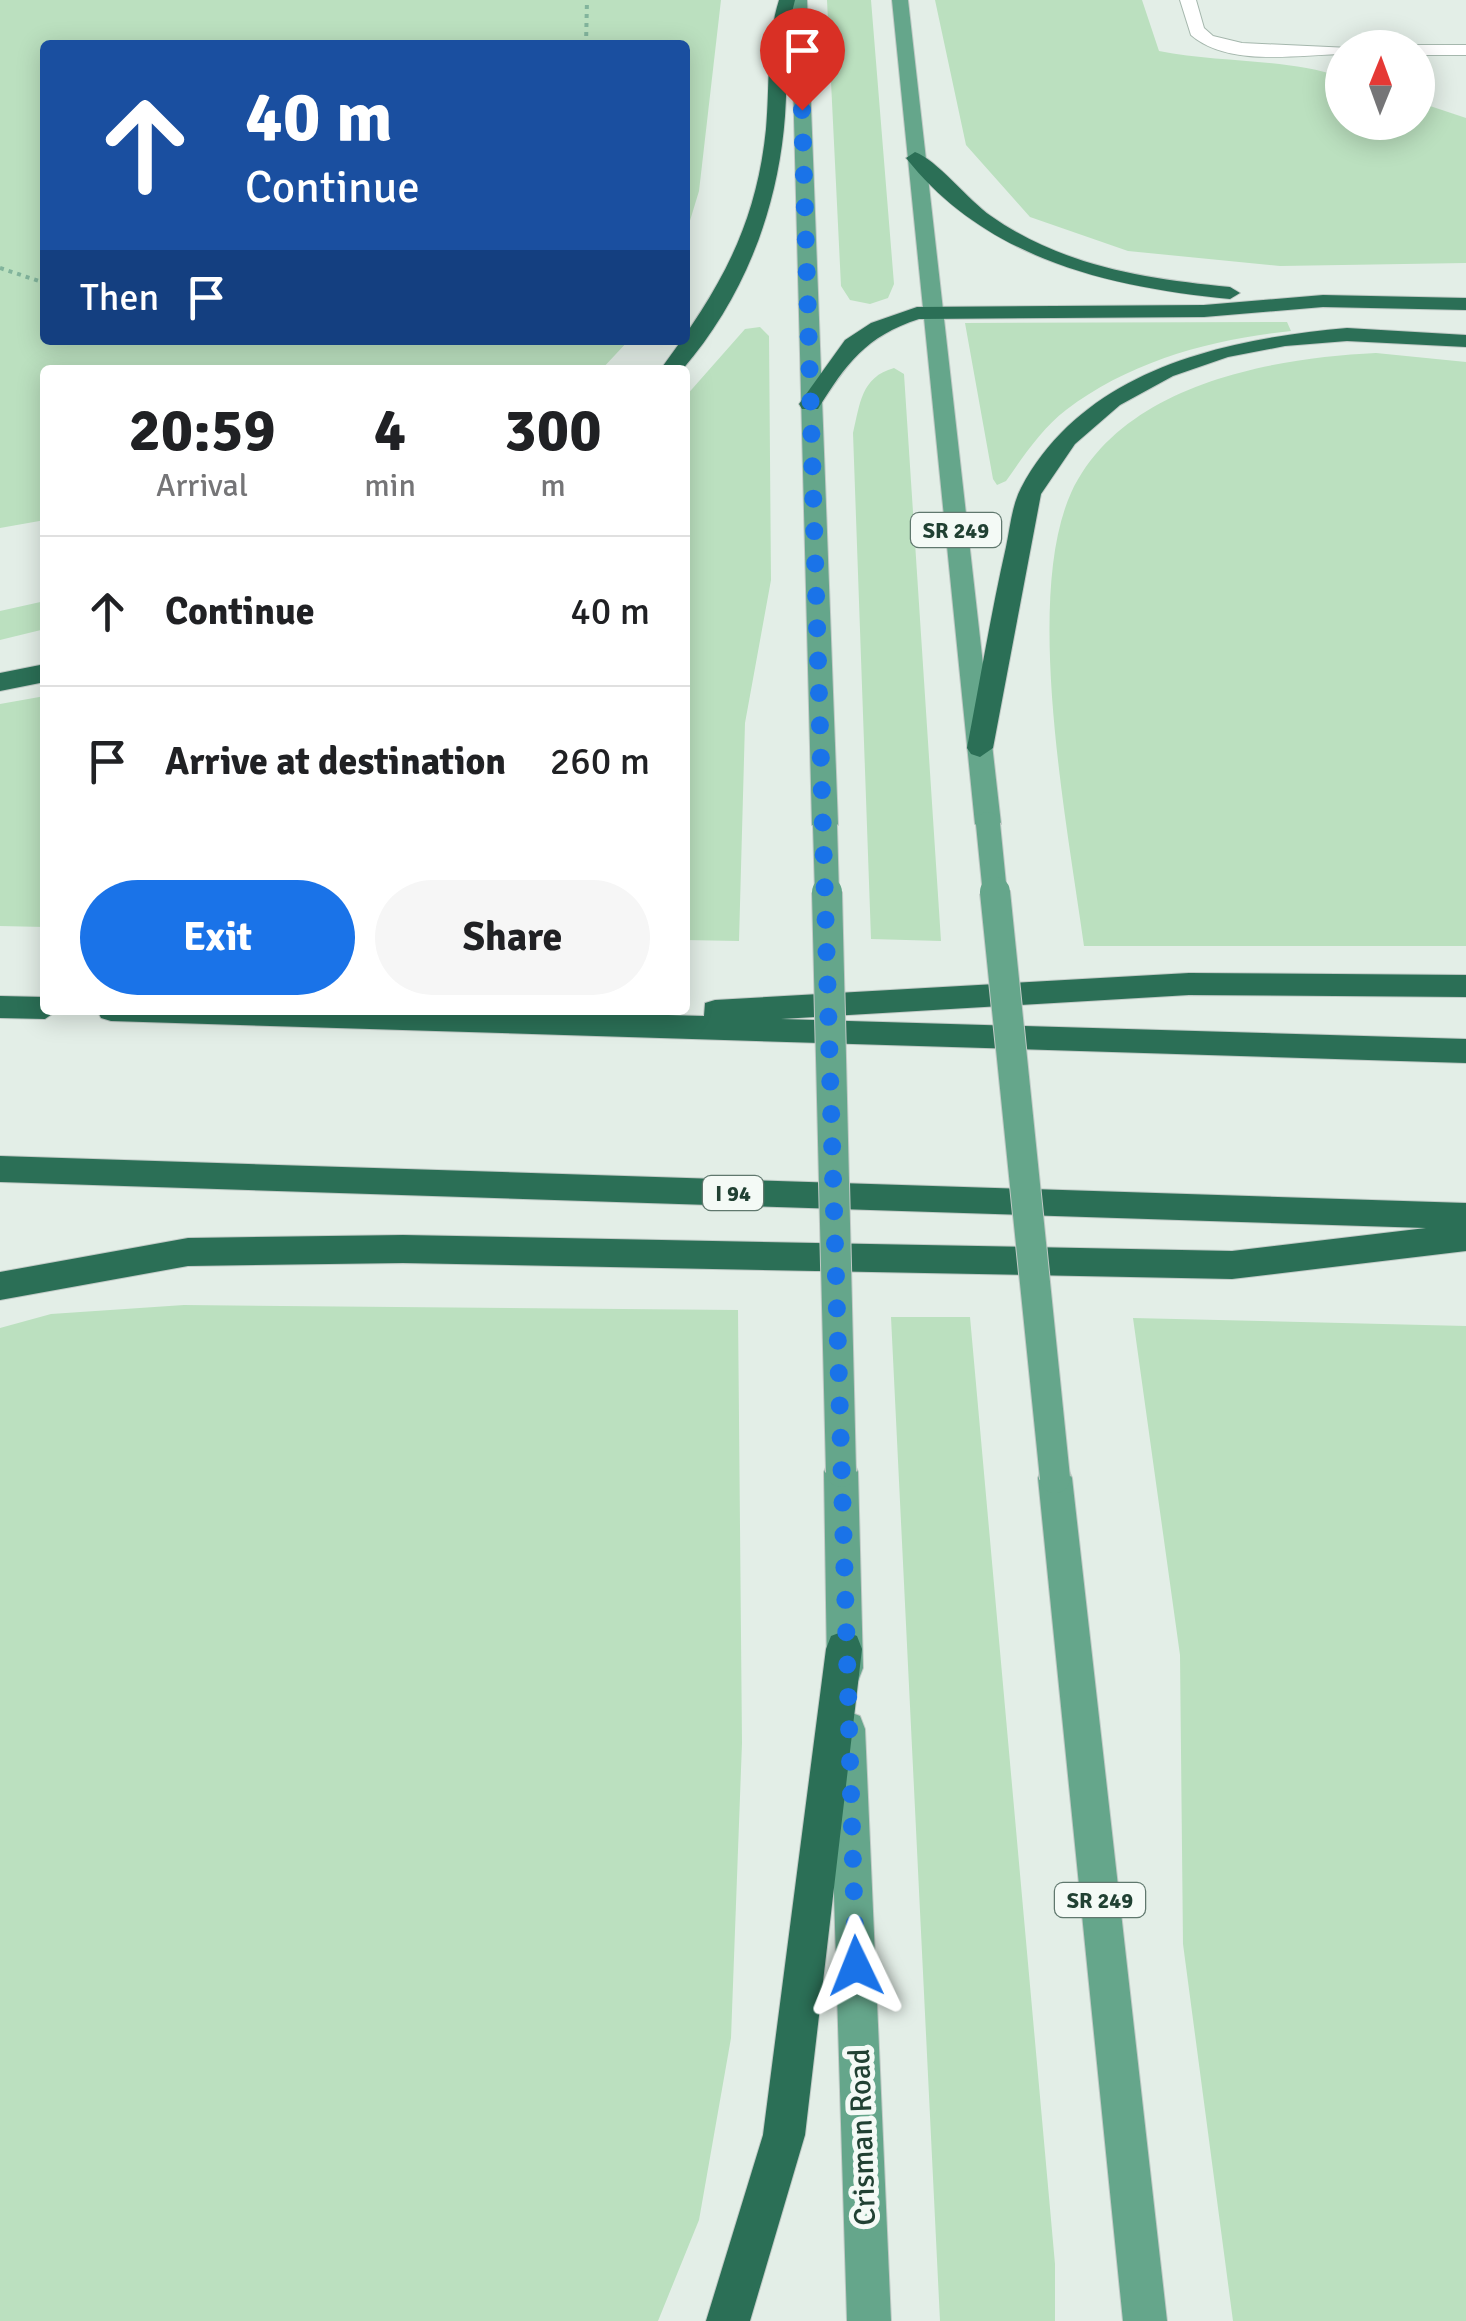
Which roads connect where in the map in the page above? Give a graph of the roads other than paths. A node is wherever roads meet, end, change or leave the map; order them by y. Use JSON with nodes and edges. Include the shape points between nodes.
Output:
{"nodes":[{"id":1,"x":787,"y":0,"type":"edge"},
{"id":2,"x":799,"y":0,"type":"edge"},
{"id":3,"x":900,"y":0,"type":"edge"},
{"id":4,"x":1188,"y":0,"type":"edge"},
{"id":5,"x":1325,"y":49,"type":"edge"},
{"id":6,"x":1435,"y":50,"type":"edge"},
{"id":7,"x":1466,"y":50,"type":"edge"},
{"id":8,"x":915,"y":158,"type":"junction"},
{"id":9,"x":1323,"y":301,"type":"junction"},
{"id":10,"x":1466,"y":304,"type":"edge"},
{"id":11,"x":931,"y":311,"type":"junction"},
{"id":12,"x":1466,"y":341,"type":"edge"},
{"id":13,"x":676,"y":365,"type":"edge"},
{"id":14,"x":810,"y":404,"type":"junction"},
{"id":15,"x":40,"y":673,"type":"edge"},
{"id":16,"x":0,"y":682,"type":"edge"},
{"id":17,"x":980,"y":748,"type":"junction"},
{"id":18,"x":1466,"y":986,"type":"edge"},
{"id":19,"x":0,"y":1006,"type":"edge"},
{"id":20,"x":40,"y":1008,"type":"edge"},
{"id":21,"x":690,"y":1012,"type":"edge"},
{"id":22,"x":279,"y":1015,"type":"edge"},
{"id":23,"x":638,"y":1015,"type":"edge"},
{"id":24,"x":514,"y":1022,"type":"junction"},
{"id":25,"x":1466,"y":1052,"type":"edge"},
{"id":26,"x":0,"y":1170,"type":"edge"},
{"id":27,"x":1466,"y":1216,"type":"edge"},
{"id":28,"x":1466,"y":1237,"type":"edge"},
{"id":29,"x":0,"y":1286,"type":"edge"},
{"id":30,"x":844,"y":1649,"type":"junction"},
{"id":31,"x":728,"y":2321,"type":"edge"},
{"id":32,"x":869,"y":2321,"type":"edge"},
{"id":33,"x":1145,"y":2321,"type":"edge"}],
"edges":[{"from":1,"to":13,"type":"highway","via":[[769,171],[744,253],[705,334]]},
{"from":2,"to":14,"type":"main road","name":"Crisman Road"},
{"from":3,"to":8,"type":"main road","number":"SR 249"},
{"from":4,"to":5,"type":"lane","via":[[1197,32],[1214,44]]},
{"from":6,"to":7,"type":"lane"},
{"from":8,"to":9,"type":"highway","via":[[986,226],[1054,259],[1166,286]]},
{"from":8,"to":11,"type":"main road","number":"SR 249"},
{"from":9,"to":10,"type":"highway"},
{"from":9,"to":11,"type":"highway","via":[[1204,311]]},
{"from":11,"to":14,"type":"highway","via":[[877,325],[848,344]]},
{"from":11,"to":17,"type":"main road","number":"SR 249"},
{"from":12,"to":17,"type":"highway","via":[[1348,335],[1262,342],[1186,364],[1118,397],[1068,437],[1031,491]]},
{"from":14,"to":30,"type":"main road","name":"Crisman Road","bridge":true},
{"from":15,"to":16,"type":"highway"},
{"from":17,"to":33,"type":"main road","number":"SR 249","bridge":true},
{"from":18,"to":21,"type":"highway","via":[[1189,984]]},
{"from":19,"to":20,"type":"highway"},
{"from":22,"to":24,"type":"highway"},
{"from":23,"to":24,"type":"highway"},
{"from":24,"to":25,"type":"highway"},
{"from":26,"to":27,"type":"highway","number":"I 94"},
{"from":28,"to":29,"type":"highway","via":[[1232,1265],[404,1249],[188,1252]]},
{"from":30,"to":31,"type":"highway","via":[[784,2135]]},
{"from":30,"to":32,"type":"main road","name":"Crisman Road"}]}
